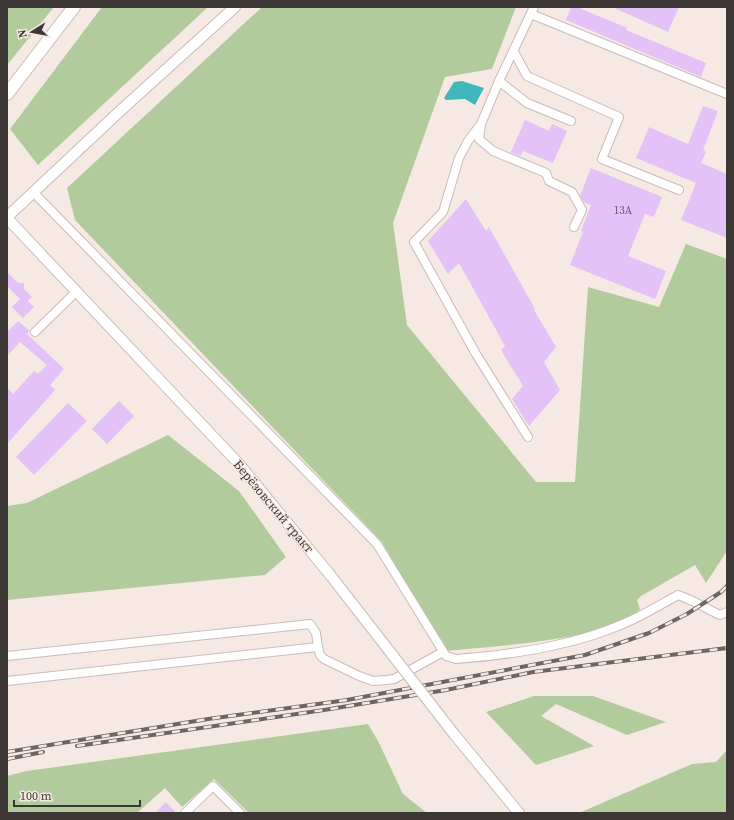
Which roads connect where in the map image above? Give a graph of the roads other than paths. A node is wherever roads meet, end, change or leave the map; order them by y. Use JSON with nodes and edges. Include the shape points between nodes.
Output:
{"nodes":[{"id":1,"x":74,"y":7,"type":"edge"},
{"id":2,"x":236,"y":7,"type":"edge"},
{"id":3,"x":533,"y":10,"type":"edge"},
{"id":4,"x":514,"y":52,"type":"junction"},
{"id":5,"x":499,"y":81,"type":"junction"},
{"id":6,"x":7,"y":94,"type":"edge"},
{"id":7,"x":727,"y":94,"type":"edge"},
{"id":8,"x":571,"y":121,"type":"dead end"},
{"id":9,"x":481,"y":124,"type":"junction"},
{"id":10,"x":679,"y":190,"type":"dead end"},
{"id":11,"x":34,"y":193,"type":"junction"},
{"id":12,"x":7,"y":218,"type":"edge"},
{"id":13,"x":574,"y":226,"type":"dead end"},
{"id":14,"x":77,"y":291,"type":"junction"},
{"id":15,"x":36,"y":332,"type":"dead end"},
{"id":16,"x":528,"y":437,"type":"dead end"},
{"id":17,"x":727,"y":612,"type":"edge"},
{"id":18,"x":318,"y":647,"type":"junction"},
{"id":19,"x":443,"y":652,"type":"junction"},
{"id":20,"x":7,"y":656,"type":"edge"},
{"id":21,"x":7,"y":681,"type":"edge"},
{"id":22,"x":236,"y":812,"type":"edge"},
{"id":23,"x":185,"y":813,"type":"edge"},
{"id":24,"x":519,"y":813,"type":"edge"}],
"edges":[{"from":1,"to":6,"type":"highway"},
{"from":2,"to":11,"type":"main road","via":[[120,110]]},
{"from":3,"to":4,"type":"street"},
{"from":3,"to":7,"type":"street"},
{"from":4,"to":5,"type":"street"},
{"from":4,"to":10,"type":"street","via":[[527,76],[619,117],[602,159]]},
{"from":5,"to":8,"type":"street","via":[[527,103]]},
{"from":5,"to":9,"type":"street"},
{"from":9,"to":13,"type":"street","via":[[479,139],[493,151],[546,173],[549,181],[572,192],[582,210]]},
{"from":9,"to":16,"type":"street","via":[[459,158],[443,212],[414,242],[476,354]]},
{"from":11,"to":12,"type":"main road"},
{"from":11,"to":19,"type":"street","via":[[377,544]]},
{"from":12,"to":14,"type":"main road","name":"Берёзовский тракт"},
{"from":14,"to":15,"type":"street"},
{"from":14,"to":24,"type":"main road","name":"Берёзовский тракт","bridge":true,"via":[[239,464]]},
{"from":17,"to":19,"type":"street","via":[[720,615],[698,605],[692,599],[678,596],[619,626],[588,637],[534,650],[456,659]]},
{"from":18,"to":19,"type":"street","via":[[324,659],[374,681],[394,679]]},
{"from":18,"to":20,"type":"street","via":[[316,632],[310,624]]},
{"from":18,"to":21,"type":"street"},
{"from":22,"to":23,"type":"street","via":[[213,786]]}]}
